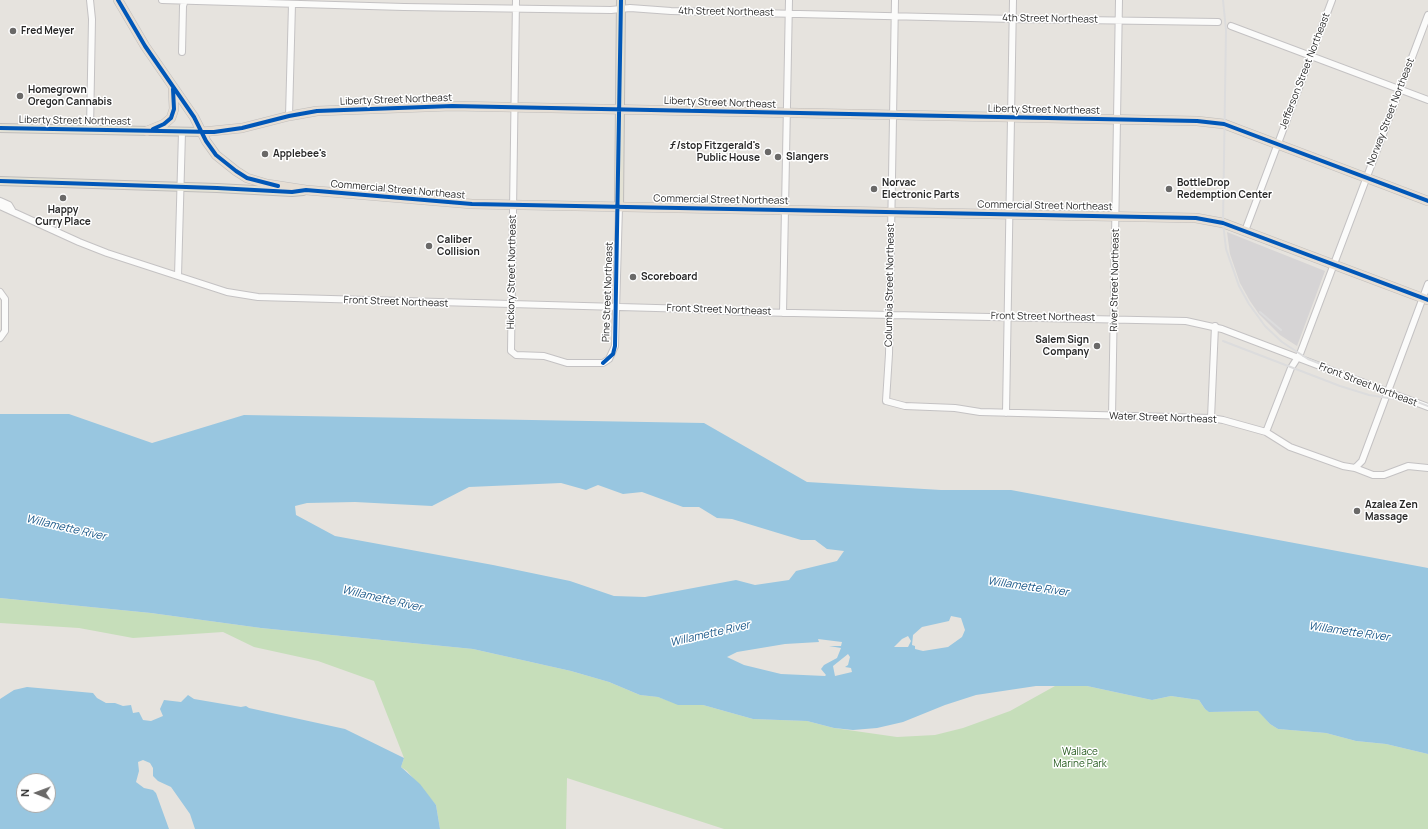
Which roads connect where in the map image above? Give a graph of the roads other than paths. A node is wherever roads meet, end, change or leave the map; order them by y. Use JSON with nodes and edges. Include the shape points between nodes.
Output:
{"nodes":[{"id":1,"x":90,"y":0,"type":"edge"},
{"id":2,"x":118,"y":0,"type":"edge"},
{"id":3,"x":162,"y":0,"type":"edge"},
{"id":4,"x":185,"y":0,"type":"edge"},
{"id":5,"x":516,"y":0,"type":"edge"},
{"id":6,"x":621,"y":0,"type":"edge"},
{"id":7,"x":789,"y":0,"type":"edge"},
{"id":8,"x":894,"y":0,"type":"edge"},
{"id":9,"x":1013,"y":0,"type":"edge"},
{"id":10,"x":1119,"y":0,"type":"edge"},
{"id":11,"x":1332,"y":0,"type":"edge"},
{"id":12,"x":412,"y":3,"type":"edge"},
{"id":13,"x":292,"y":4,"type":"junction"},
{"id":14,"x":515,"y":8,"type":"junction"},
{"id":15,"x":621,"y":10,"type":"junction"},
{"id":16,"x":789,"y":14,"type":"junction"},
{"id":17,"x":1428,"y":15,"type":"edge"},
{"id":18,"x":894,"y":16,"type":"junction"},
{"id":19,"x":1013,"y":19,"type":"junction"},
{"id":20,"x":1119,"y":20,"type":"junction"},
{"id":21,"x":1218,"y":22,"type":"dead end"},
{"id":22,"x":1231,"y":26,"type":"dead end"},
{"id":23,"x":182,"y":52,"type":"dead end"},
{"id":24,"x":1312,"y":57,"type":"junction"},
{"id":25,"x":173,"y":89,"type":"junction"},
{"id":26,"x":1400,"y":89,"type":"junction"},
{"id":27,"x":1428,"y":100,"type":"edge"},
{"id":28,"x":514,"y":107,"type":"junction"},
{"id":29,"x":620,"y":110,"type":"junction"},
{"id":30,"x":787,"y":113,"type":"junction"},
{"id":31,"x":892,"y":115,"type":"junction"},
{"id":32,"x":289,"y":116,"type":"junction"},
{"id":33,"x":1012,"y":117,"type":"junction"},
{"id":34,"x":1118,"y":119,"type":"junction"},
{"id":35,"x":0,"y":128,"type":"edge"},
{"id":36,"x":90,"y":129,"type":"junction"},
{"id":37,"x":147,"y":131,"type":"junction"},
{"id":38,"x":182,"y":132,"type":"junction"},
{"id":39,"x":202,"y":132,"type":"junction"},
{"id":40,"x":1277,"y":144,"type":"junction"},
{"id":41,"x":1367,"y":178,"type":"junction"},
{"id":42,"x":0,"y":181,"type":"edge"},
{"id":43,"x":180,"y":187,"type":"junction"},
{"id":44,"x":306,"y":190,"type":"junction"},
{"id":45,"x":0,"y":201,"type":"edge"},
{"id":46,"x":1428,"y":201,"type":"edge"},
{"id":47,"x":514,"y":204,"type":"junction"},
{"id":48,"x":0,"y":206,"type":"edge"},
{"id":49,"x":619,"y":207,"type":"junction"},
{"id":50,"x":786,"y":209,"type":"junction"},
{"id":51,"x":12,"y":210,"type":"junction"},
{"id":52,"x":891,"y":211,"type":"junction"},
{"id":53,"x":1010,"y":213,"type":"junction"},
{"id":54,"x":1116,"y":216,"type":"junction"},
{"id":55,"x":1244,"y":231,"type":"junction"},
{"id":56,"x":1334,"y":265,"type":"junction"},
{"id":57,"x":178,"y":276,"type":"junction"},
{"id":58,"x":1428,"y":284,"type":"edge"},
{"id":59,"x":0,"y":292,"type":"edge"},
{"id":60,"x":1426,"y":299,"type":"edge"},
{"id":61,"x":511,"y":305,"type":"junction"},
{"id":62,"x":616,"y":307,"type":"junction"},
{"id":63,"x":784,"y":313,"type":"junction"},
{"id":64,"x":890,"y":315,"type":"junction"},
{"id":65,"x":1008,"y":317,"type":"junction"},
{"id":66,"x":1115,"y":319,"type":"junction"},
{"id":67,"x":1214,"y":326,"type":"junction"},
{"id":68,"x":0,"y":338,"type":"edge"},
{"id":69,"x":1298,"y":357,"type":"junction"},
{"id":70,"x":603,"y":363,"type":"joint"},
{"id":71,"x":1388,"y":393,"type":"junction"},
{"id":72,"x":886,"y":401,"type":"joint"},
{"id":73,"x":1428,"y":408,"type":"edge"},
{"id":74,"x":1006,"y":413,"type":"junction"},
{"id":75,"x":1112,"y":416,"type":"junction"},
{"id":76,"x":1211,"y":418,"type":"junction"},
{"id":77,"x":1266,"y":432,"type":"junction"},
{"id":78,"x":1355,"y":468,"type":"junction"},
{"id":79,"x":1428,"y":468,"type":"edge"}],
"edges":[{"from":1,"to":36,"type":"street"},
{"from":2,"to":25,"type":"highway"},
{"from":3,"to":4,"type":"street","name":"4th Street Northeast"},
{"from":4,"to":13,"type":"street","name":"4th Street Northeast"},
{"from":4,"to":23,"type":"street"},
{"from":5,"to":14,"type":"street","name":"Hickory Street Northeast"},
{"from":6,"to":15,"type":"main road","name":"Pine Street Northeast"},
{"from":7,"to":16,"type":"street"},
{"from":8,"to":18,"type":"street","name":"Columbia Street Northeast"},
{"from":9,"to":19,"type":"street"},
{"from":10,"to":20,"type":"street","name":"River Street Northeast"},
{"from":11,"to":24,"type":"street","name":"Jefferson Street Northeast"},
{"from":12,"to":13,"type":"street","name":"4th Street Northeast"},
{"from":12,"to":14,"type":"street","name":"4th Street Northeast"},
{"from":13,"to":32,"type":"street"},
{"from":14,"to":15,"type":"street","name":"4th Street Northeast"},
{"from":14,"to":28,"type":"street","name":"Hickory Street Northeast"},
{"from":15,"to":16,"type":"street","name":"4th Street Northeast","via":[[635,8]]},
{"from":15,"to":29,"type":"main road","name":"Pine Street Northeast"},
{"from":16,"to":18,"type":"street","name":"4th Street Northeast"},
{"from":16,"to":30,"type":"street"},
{"from":17,"to":26,"type":"street","name":"Norway Street Northeast"},
{"from":18,"to":19,"type":"street","name":"4th Street Northeast"},
{"from":18,"to":31,"type":"street","name":"Columbia Street Northeast"},
{"from":19,"to":20,"type":"street","name":"4th Street Northeast"},
{"from":19,"to":33,"type":"street"},
{"from":20,"to":21,"type":"street","name":"4th Street Northeast"},
{"from":20,"to":34,"type":"street","name":"River Street Northeast"},
{"from":22,"to":24,"type":"street"},
{"from":24,"to":26,"type":"street"},
{"from":24,"to":40,"type":"street","name":"Jefferson Street Northeast"},
{"from":25,"to":37,"type":"highway","via":[[172,118]]},
{"from":25,"to":39,"type":"highway"},
{"from":26,"to":27,"type":"street"},
{"from":26,"to":41,"type":"street","name":"Norway Street Northeast"},
{"from":28,"to":29,"type":"highway","name":"Liberty Street Northeast"},
{"from":28,"to":32,"type":"highway","name":"Liberty Street Northeast","via":[[350,109]]},
{"from":28,"to":47,"type":"street","name":"Hickory Street Northeast"},
{"from":29,"to":30,"type":"highway","name":"Liberty Street Northeast"},
{"from":29,"to":49,"type":"main road","name":"Pine Street Northeast"},
{"from":30,"to":31,"type":"highway","name":"Liberty Street Northeast"},
{"from":30,"to":50,"type":"street"},
{"from":31,"to":33,"type":"highway","name":"Liberty Street Northeast"},
{"from":31,"to":52,"type":"street","name":"Columbia Street Northeast"},
{"from":32,"to":39,"type":"highway","name":"Liberty Street Northeast","via":[[242,128]]},
{"from":33,"to":34,"type":"highway","name":"Liberty Street Northeast"},
{"from":33,"to":53,"type":"street"},
{"from":34,"to":40,"type":"highway","name":"Liberty Street Northeast","via":[[1217,123]]},
{"from":34,"to":54,"type":"street","name":"River Street Northeast"},
{"from":35,"to":36,"type":"main road","name":"Liberty Street Northeast"},
{"from":36,"to":37,"type":"main road","name":"Liberty Street Northeast"},
{"from":37,"to":38,"type":"main road","name":"Liberty Street Northeast"},
{"from":38,"to":39,"type":"main road","name":"Liberty Street Northeast"},
{"from":38,"to":43,"type":"street"},
{"from":39,"to":44,"type":"highway","via":[[216,155],[247,178]]},
{"from":40,"to":41,"type":"highway","name":"Liberty Street Northeast"},
{"from":40,"to":55,"type":"street","name":"Jefferson Street Northeast"},
{"from":41,"to":46,"type":"highway","name":"Liberty Street Northeast"},
{"from":41,"to":56,"type":"street","name":"Norway Street Northeast"},
{"from":42,"to":43,"type":"main road","name":"Commercial Street Northeast"},
{"from":43,"to":44,"type":"main road","name":"Commercial Street Northeast","via":[[292,192]]},
{"from":43,"to":57,"type":"street"},
{"from":44,"to":47,"type":"highway","name":"Commercial Street Northeast","via":[[438,202]]},
{"from":45,"to":51,"type":"street","name":"Front Street Northeast","via":[[9,205]]},
{"from":47,"to":49,"type":"highway","name":"Commercial Street Northeast"},
{"from":47,"to":61,"type":"street","name":"Hickory Street Northeast"},
{"from":48,"to":51,"type":"street","name":"Front Street Northeast"},
{"from":49,"to":50,"type":"highway","name":"Commercial Street Northeast"},
{"from":49,"to":62,"type":"street","name":"Pine Street Northeast"},
{"from":50,"to":52,"type":"highway","name":"Commercial Street Northeast"},
{"from":50,"to":63,"type":"street"},
{"from":51,"to":57,"type":"street","name":"Front Street Northeast","via":[[79,242]]},
{"from":52,"to":53,"type":"highway","name":"Commercial Street Northeast"},
{"from":52,"to":64,"type":"street","name":"Columbia Street Northeast"},
{"from":53,"to":54,"type":"highway","name":"Commercial Street Northeast"},
{"from":53,"to":65,"type":"street"},
{"from":54,"to":55,"type":"highway","name":"Commercial Street Northeast","via":[[1196,218],[1215,221]]},
{"from":54,"to":66,"type":"street","name":"River Street Northeast"},
{"from":55,"to":56,"type":"highway","name":"Commercial Street Northeast"},
{"from":56,"to":60,"type":"highway","name":"Commercial Street Northeast"},
{"from":56,"to":69,"type":"street","name":"Norway Street Northeast"},
{"from":57,"to":61,"type":"street","name":"Front Street Northeast","via":[[227,292],[270,299]]},
{"from":58,"to":60,"type":"street"},
{"from":59,"to":68,"type":"street","via":[[5,299],[5,331]]},
{"from":60,"to":71,"type":"street"},
{"from":61,"to":62,"type":"street","name":"Front Street Northeast"},
{"from":61,"to":70,"type":"street","name":"Hickory Street Northeast","via":[[511,351],[516,355],[544,356],[567,363]]},
{"from":62,"to":63,"type":"street","name":"Front Street Northeast"},
{"from":62,"to":70,"type":"street","name":"Pine Street Northeast","via":[[615,346],[613,354]]},
{"from":63,"to":64,"type":"street","name":"Front Street Northeast"},
{"from":64,"to":65,"type":"street","name":"Front Street Northeast"},
{"from":64,"to":72,"type":"street","name":"Columbia Street Northeast"},
{"from":65,"to":66,"type":"street","name":"Front Street Northeast"},
{"from":65,"to":74,"type":"street"},
{"from":66,"to":67,"type":"street","name":"Front Street Northeast","via":[[1186,321]]},
{"from":66,"to":75,"type":"street","name":"River Street Northeast"},
{"from":67,"to":69,"type":"street","name":"Front Street Northeast"},
{"from":67,"to":76,"type":"street"},
{"from":69,"to":71,"type":"street","name":"Front Street Northeast"},
{"from":69,"to":77,"type":"street","name":"Norway Street Northeast","via":[[1291,368]]},
{"from":71,"to":73,"type":"street","name":"Front Street Northeast"},
{"from":71,"to":78,"type":"street","via":[[1362,461]]},
{"from":72,"to":74,"type":"street","name":"Water Street Northeast","via":[[905,406]]},
{"from":74,"to":75,"type":"street","name":"Water Street Northeast"},
{"from":75,"to":76,"type":"street","name":"Water Street Northeast"},
{"from":76,"to":77,"type":"street","name":"Water Street Northeast"},
{"from":77,"to":78,"type":"street","name":"Water Street Northeast","via":[[1290,447]]},
{"from":78,"to":79,"type":"street","name":"Water Street Northeast","via":[[1380,476],[1408,466]]}]}
